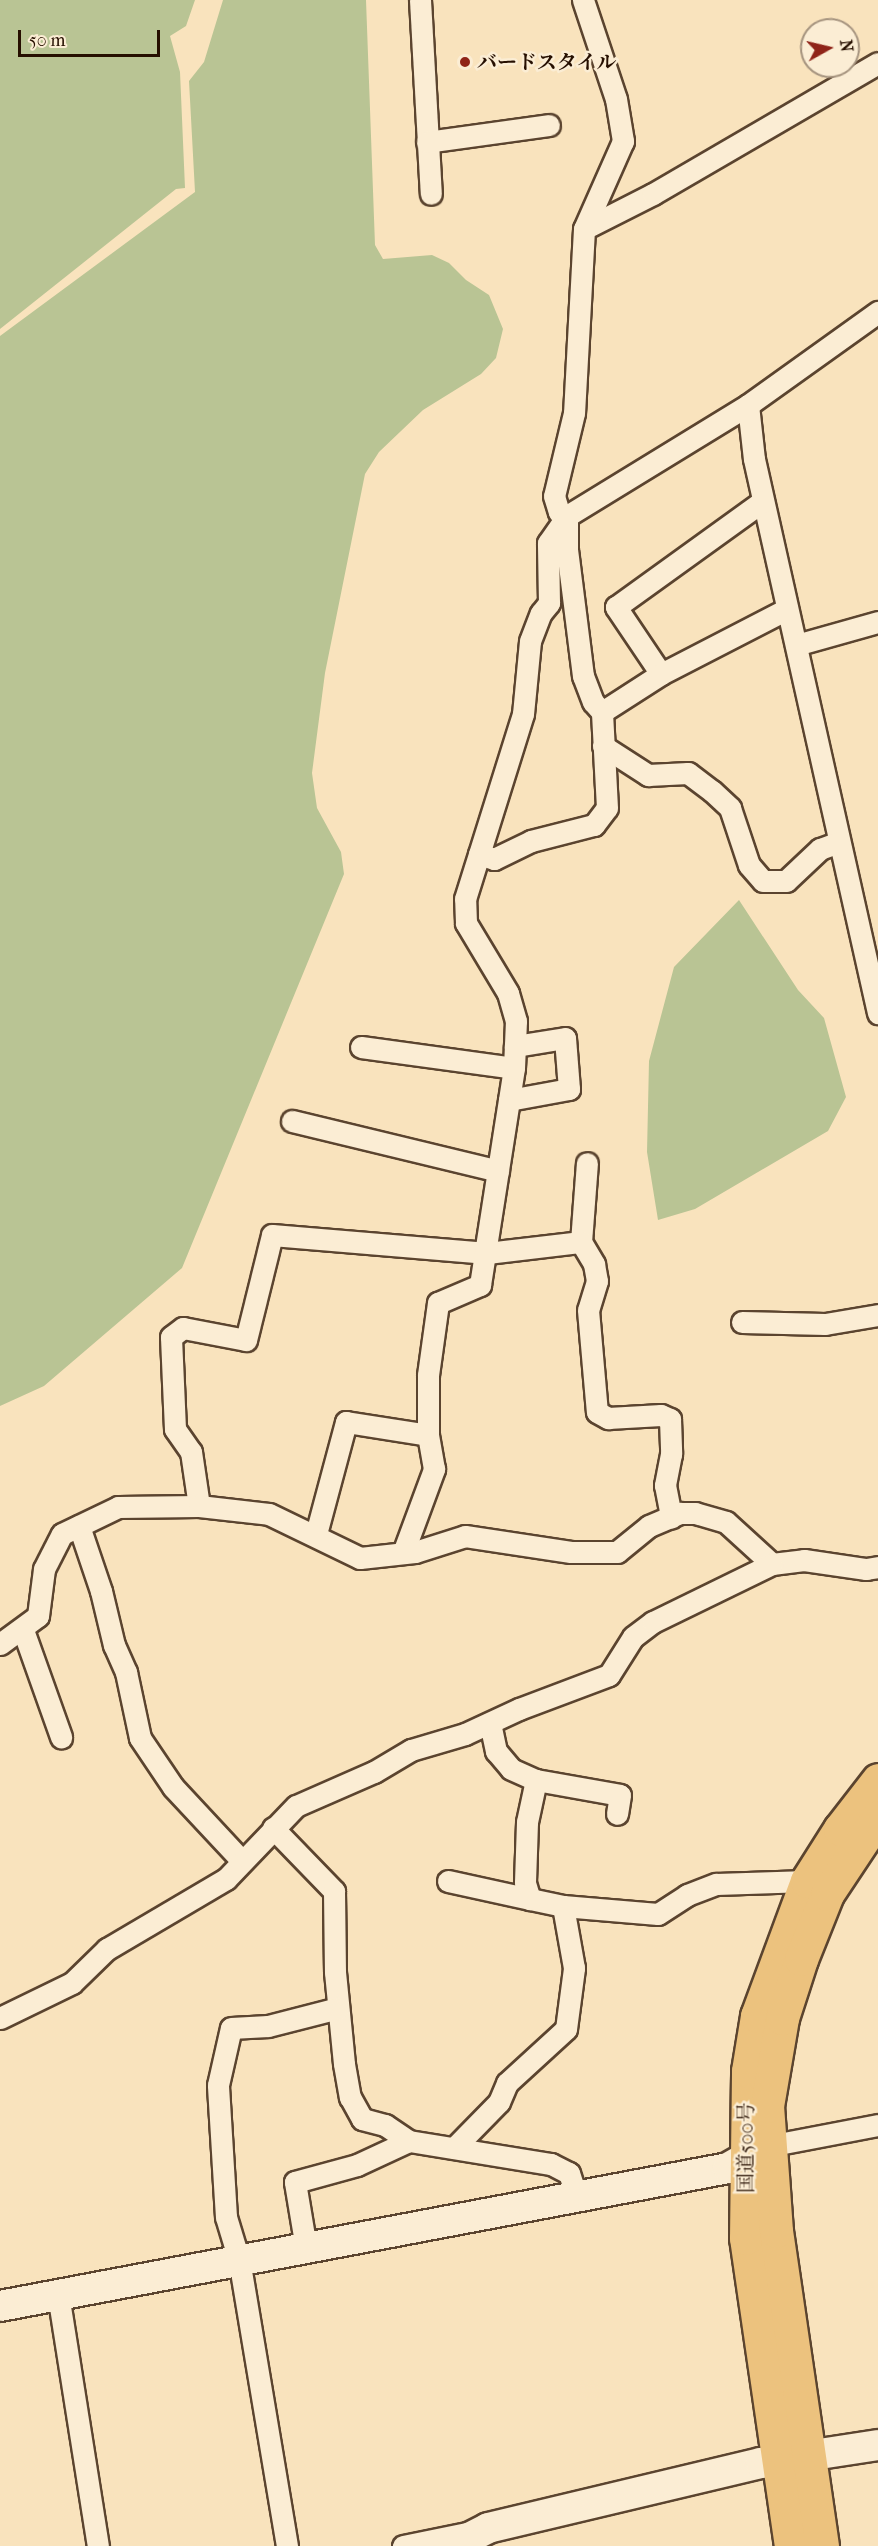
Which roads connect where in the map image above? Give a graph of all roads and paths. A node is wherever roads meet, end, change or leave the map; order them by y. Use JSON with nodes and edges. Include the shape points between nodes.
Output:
{"nodes":[{"id":1,"x":420,"y":0,"type":"edge"},
{"id":2,"x":583,"y":0,"type":"edge"},
{"id":3,"x":878,"y":63,"type":"edge"},
{"id":4,"x":549,"y":124,"type":"dead end"},
{"id":5,"x":427,"y":142,"type":"junction"},
{"id":6,"x":430,"y":194,"type":"dead end"},
{"id":7,"x":584,"y":229,"type":"junction"},
{"id":8,"x":878,"y":312,"type":"edge"},
{"id":9,"x":748,"y":405,"type":"junction"},
{"id":10,"x":763,"y":501,"type":"junction"},
{"id":11,"x":567,"y":516,"type":"junction"},
{"id":12,"x":787,"y":609,"type":"junction"},
{"id":13,"x":878,"y":622,"type":"edge"},
{"id":14,"x":796,"y":645,"type":"junction"},
{"id":15,"x":661,"y":674,"type":"junction"},
{"id":16,"x":602,"y":712,"type":"junction"},
{"id":17,"x":603,"y":746,"type":"junction"},
{"id":18,"x":840,"y":842,"type":"junction"},
{"id":19,"x":478,"y":855,"type":"junction"},
{"id":20,"x":878,"y":1013,"type":"edge"},
{"id":21,"x":361,"y":1047,"type":"dead end"},
{"id":22,"x":515,"y":1047,"type":"junction"},
{"id":23,"x":514,"y":1068,"type":"junction"},
{"id":24,"x":509,"y":1100,"type":"junction"},
{"id":25,"x":292,"y":1120,"type":"dead end"},
{"id":26,"x":586,"y":1163,"type":"dead end"},
{"id":27,"x":498,"y":1171,"type":"junction"},
{"id":28,"x":581,"y":1242,"type":"junction"},
{"id":29,"x":487,"y":1252,"type":"junction"},
{"id":30,"x":878,"y":1315,"type":"edge"},
{"id":31,"x":742,"y":1322,"type":"dead end"},
{"id":32,"x":428,"y":1435,"type":"junction"},
{"id":33,"x":199,"y":1506,"type":"junction"},
{"id":34,"x":671,"y":1517,"type":"junction"},
{"id":35,"x":78,"y":1526,"type":"junction"},
{"id":36,"x":316,"y":1534,"type":"junction"},
{"id":37,"x":404,"y":1553,"type":"junction"},
{"id":38,"x":772,"y":1564,"type":"junction"},
{"id":39,"x":878,"y":1567,"type":"edge"},
{"id":40,"x":23,"y":1630,"type":"junction"},
{"id":41,"x":0,"y":1644,"type":"edge"},
{"id":42,"x":490,"y":1723,"type":"junction"},
{"id":43,"x":61,"y":1737,"type":"dead end"},
{"id":44,"x":536,"y":1780,"type":"junction"},
{"id":45,"x":878,"y":1780,"type":"edge"},
{"id":46,"x":617,"y":1814,"type":"dead end"},
{"id":47,"x":878,"y":1817,"type":"edge"},
{"id":48,"x":273,"y":1828,"type":"junction"},
{"id":49,"x":242,"y":1861,"type":"junction"},
{"id":50,"x":448,"y":1881,"type":"dead end"},
{"id":51,"x":807,"y":1881,"type":"junction"},
{"id":52,"x":530,"y":1899,"type":"junction"},
{"id":53,"x":562,"y":1906,"type":"junction"},
{"id":54,"x":338,"y":2008,"type":"junction"},
{"id":55,"x":0,"y":2018,"type":"edge"},
{"id":56,"x":878,"y":2125,"type":"edge"},
{"id":57,"x":409,"y":2141,"type":"junction"},
{"id":58,"x":454,"y":2148,"type":"junction"},
{"id":59,"x":757,"y":2152,"type":"junction"},
{"id":60,"x":576,"y":2195,"type":"junction"},
{"id":61,"x":306,"y":2248,"type":"junction"},
{"id":62,"x":239,"y":2260,"type":"junction"},
{"id":63,"x":58,"y":2294,"type":"junction"},
{"id":64,"x":0,"y":2306,"type":"edge"},
{"id":65,"x":878,"y":2445,"type":"edge"},
{"id":66,"x":792,"y":2456,"type":"junction"},
{"id":67,"x":488,"y":2528,"type":"junction"},
{"id":68,"x":98,"y":2546,"type":"edge"},
{"id":69,"x":287,"y":2546,"type":"edge"},
{"id":70,"x":403,"y":2546,"type":"edge"},
{"id":71,"x":453,"y":2546,"type":"edge"},
{"id":72,"x":790,"y":2546,"type":"edge"},
{"id":73,"x":822,"y":2546,"type":"edge"}],
"edges":[{"from":1,"to":5,"type":"street"},
{"from":2,"to":7,"type":"street","via":[[616,99],[622,141]]},
{"from":3,"to":7,"type":"street","via":[[653,194]]},
{"from":4,"to":5,"type":"street"},
{"from":5,"to":6,"type":"street"},
{"from":7,"to":11,"type":"street","via":[[574,413],[554,496],[559,512]]},
{"from":8,"to":9,"type":"street"},
{"from":9,"to":10,"type":"street"},
{"from":9,"to":11,"type":"street"},
{"from":10,"to":12,"type":"street"},
{"from":10,"to":15,"type":"street","via":[[616,607]]},
{"from":11,"to":16,"type":"street","via":[[567,550],[583,676],[593,702]]},
{"from":11,"to":19,"type":"street","via":[[548,543],[549,603],[530,641],[523,714]]},
{"from":12,"to":14,"type":"street"},
{"from":12,"to":15,"type":"street"},
{"from":13,"to":14,"type":"street"},
{"from":14,"to":18,"type":"street"},
{"from":15,"to":16,"type":"street"},
{"from":16,"to":17,"type":"street"},
{"from":17,"to":18,"type":"street","via":[[648,775],[688,773],[712,790],[730,808],[749,865],[763,881],[786,881],[820,849]]},
{"from":17,"to":19,"type":"street","via":[[607,808],[594,825],[531,841],[494,859]]},
{"from":18,"to":20,"type":"street"},
{"from":19,"to":22,"type":"street","via":[[465,899],[466,923],[508,993],[516,1021]]},
{"from":21,"to":23,"type":"street"},
{"from":22,"to":23,"type":"street"},
{"from":22,"to":24,"type":"street","via":[[565,1038],[569,1089]]},
{"from":23,"to":24,"type":"street"},
{"from":24,"to":27,"type":"street"},
{"from":25,"to":27,"type":"street"},
{"from":26,"to":28,"type":"street"},
{"from":27,"to":29,"type":"street"},
{"from":28,"to":29,"type":"street"},
{"from":28,"to":34,"type":"street","via":[[594,1264],[597,1281],[588,1310],[597,1412],[608,1418],[661,1415],[670,1419],[671,1454],[665,1485]]},
{"from":29,"to":32,"type":"street","via":[[480,1286],[438,1303],[428,1375]]},
{"from":29,"to":33,"type":"street","via":[[272,1235],[246,1340],[183,1328],[171,1336],[175,1429],[191,1452]]},
{"from":30,"to":31,"type":"street","via":[[825,1324]]},
{"from":32,"to":36,"type":"street","via":[[346,1422]]},
{"from":32,"to":37,"type":"street","via":[[434,1469]]},
{"from":33,"to":35,"type":"street","via":[[118,1507]]},
{"from":33,"to":36,"type":"street","via":[[268,1514]]},
{"from":34,"to":37,"type":"street","via":[[650,1526],[616,1552],[570,1552],[465,1536]]},
{"from":34,"to":38,"type":"street","via":[[695,1513],[726,1522]]},
{"from":35,"to":40,"type":"street","via":[[62,1534],[45,1569],[38,1616]]},
{"from":35,"to":49,"type":"street","via":[[126,1672],[140,1738],[173,1787]]},
{"from":36,"to":37,"type":"street","via":[[360,1558]]},
{"from":38,"to":39,"type":"street","via":[[804,1560],[866,1569]]},
{"from":38,"to":42,"type":"street","via":[[653,1622],[633,1637],[609,1675]]},
{"from":40,"to":41,"type":"street"},
{"from":40,"to":43,"type":"street"},
{"from":42,"to":44,"type":"street","via":[[496,1751],[511,1769]]},
{"from":42,"to":48,"type":"street","via":[[411,1750],[374,1772],[333,1787],[296,1806]]},
{"from":44,"to":46,"type":"street","via":[[620,1795]]},
{"from":44,"to":52,"type":"street","via":[[527,1821],[525,1883]]},
{"from":45,"to":51,"type":"highway","name":"国道500号"},
{"from":47,"to":59,"type":"highway","name":"国道500号","via":[[827,1894],[801,1959],[782,2018]]},
{"from":48,"to":49,"type":"street"},
{"from":48,"to":54,"type":"street","via":[[334,1891]]},
{"from":49,"to":55,"type":"street","via":[[226,1879],[107,1949],[72,1983]]},
{"from":50,"to":52,"type":"street"},
{"from":51,"to":53,"type":"street","via":[[716,1884],[687,1895],[658,1914]]},
{"from":51,"to":59,"type":"highway","name":"国道500号","via":[[757,2016],[747,2072]]},
{"from":52,"to":53,"type":"street"},
{"from":53,"to":58,"type":"street","via":[[574,1968],[566,2030],[507,2083],[499,2102]]},
{"from":54,"to":57,"type":"street","via":[[351,2097],[362,2119],[385,2125]]},
{"from":54,"to":62,"type":"street","via":[[268,2026],[231,2028],[228,2035],[218,2085],[226,2217]]},
{"from":56,"to":59,"type":"street"},
{"from":57,"to":58,"type":"street"},
{"from":57,"to":61,"type":"street","via":[[357,2165],[295,2182]]},
{"from":58,"to":60,"type":"street","via":[[551,2164],[569,2173]]},
{"from":59,"to":60,"type":"street","via":[[728,2168]]},
{"from":59,"to":66,"type":"highway","name":"国道500号","via":[[746,2238]]},
{"from":60,"to":61,"type":"street"},
{"from":61,"to":62,"type":"street"},
{"from":62,"to":63,"type":"street"},
{"from":62,"to":69,"type":"street"},
{"from":63,"to":64,"type":"street"},
{"from":63,"to":68,"type":"street"},
{"from":65,"to":66,"type":"street"},
{"from":66,"to":67,"type":"street"},
{"from":66,"to":72,"type":"highway","name":"国道500号"},
{"from":66,"to":73,"type":"highway","name":"国道500号"},
{"from":67,"to":70,"type":"street"},
{"from":67,"to":71,"type":"street"}]}
